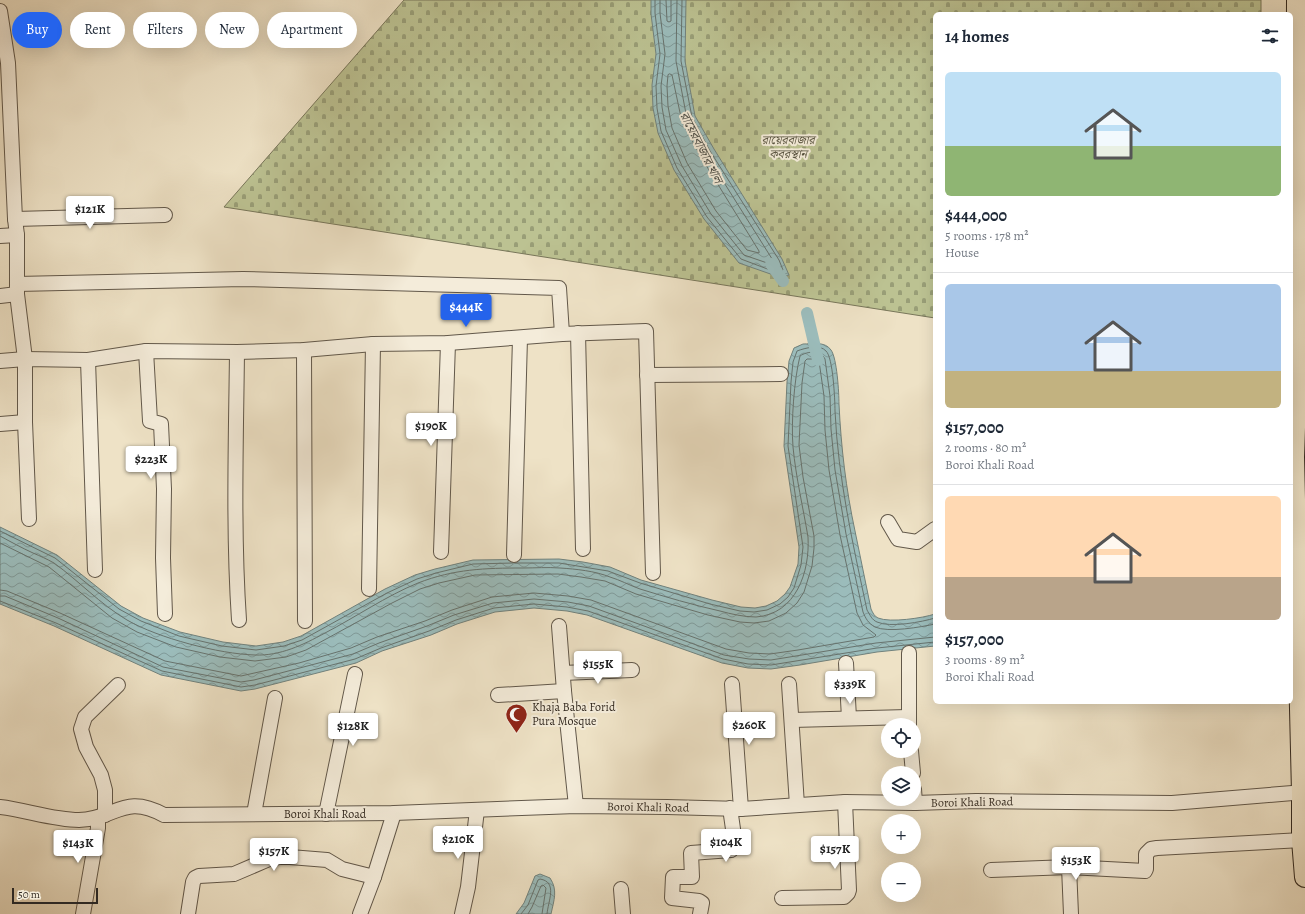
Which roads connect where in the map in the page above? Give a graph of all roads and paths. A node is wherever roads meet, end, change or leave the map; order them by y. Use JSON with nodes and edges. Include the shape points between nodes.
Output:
{"nodes":[{"id":1,"x":1297,"y":0,"type":"edge"},
{"id":2,"x":0,"y":11,"type":"edge"},
{"id":3,"x":1301,"y":42,"type":"edge"},
{"id":4,"x":1301,"y":111,"type":"edge"},
{"id":5,"x":165,"y":215,"type":"dead end"},
{"id":6,"x":15,"y":219,"type":"junction"},
{"id":7,"x":17,"y":235,"type":"junction"},
{"id":8,"x":0,"y":236,"type":"edge"},
{"id":9,"x":1300,"y":237,"type":"edge"},
{"id":10,"x":17,"y":289,"type":"junction"},
{"id":11,"x":0,"y":296,"type":"edge"},
{"id":12,"x":578,"y":333,"type":"junction"},
{"id":13,"x":562,"y":334,"type":"junction"},
{"id":14,"x":520,"y":338,"type":"junction"},
{"id":15,"x":448,"y":343,"type":"junction"},
{"id":16,"x":373,"y":344,"type":"junction"},
{"id":17,"x":304,"y":350,"type":"junction"},
{"id":18,"x":146,"y":351,"type":"junction"},
{"id":19,"x":237,"y":352,"type":"junction"},
{"id":20,"x":25,"y":359,"type":"junction"},
{"id":21,"x":88,"y":360,"type":"junction"},
{"id":22,"x":0,"y":361,"type":"edge"},
{"id":23,"x":781,"y":374,"type":"dead end"},
{"id":24,"x":647,"y":375,"type":"junction"},
{"id":25,"x":1300,"y":398,"type":"edge"},
{"id":26,"x":25,"y":422,"type":"junction"},
{"id":27,"x":0,"y":424,"type":"edge"},
{"id":28,"x":1293,"y":450,"type":"edge"},
{"id":29,"x":1293,"y":473,"type":"edge"},
{"id":30,"x":29,"y":519,"type":"dead end"},
{"id":31,"x":888,"y":522,"type":"dead end"},
{"id":32,"x":933,"y":530,"type":"edge"},
{"id":33,"x":583,"y":550,"type":"dead end"},
{"id":34,"x":441,"y":552,"type":"dead end"},
{"id":35,"x":514,"y":555,"type":"dead end"},
{"id":36,"x":95,"y":570,"type":"dead end"},
{"id":37,"x":653,"y":573,"type":"dead end"},
{"id":38,"x":369,"y":589,"type":"dead end"},
{"id":39,"x":1301,"y":602,"type":"edge"},
{"id":40,"x":165,"y":614,"type":"dead end"},
{"id":41,"x":239,"y":620,"type":"dead end"},
{"id":42,"x":305,"y":621,"type":"dead end"},
{"id":43,"x":559,"y":626,"type":"dead end"},
{"id":44,"x":909,"y":653,"type":"dead end"},
{"id":45,"x":846,"y":663,"type":"dead end"},
{"id":46,"x":632,"y":670,"type":"dead end"},
{"id":47,"x":563,"y":673,"type":"junction"},
{"id":48,"x":355,"y":674,"type":"dead end"},
{"id":49,"x":732,"y":684,"type":"dead end"},
{"id":50,"x":789,"y":684,"type":"dead end"},
{"id":51,"x":118,"y":685,"type":"dead end"},
{"id":52,"x":564,"y":691,"type":"junction"},
{"id":53,"x":498,"y":695,"type":"dead end"},
{"id":54,"x":275,"y":698,"type":"dead end"},
{"id":55,"x":849,"y":718,"type":"junction"},
{"id":56,"x":909,"y":718,"type":"edge"},
{"id":57,"x":792,"y":720,"type":"junction"},
{"id":58,"x":881,"y":720,"type":"edge"},
{"id":59,"x":1303,"y":793,"type":"edge"},
{"id":60,"x":921,"y":796,"type":"edge"},
{"id":61,"x":881,"y":799,"type":"edge"},
{"id":62,"x":845,"y":802,"type":"junction"},
{"id":63,"x":797,"y":805,"type":"junction"},
{"id":64,"x":576,"y":806,"type":"junction"},
{"id":65,"x":0,"y":807,"type":"edge"},
{"id":66,"x":735,"y":809,"type":"junction"},
{"id":67,"x":477,"y":810,"type":"junction"},
{"id":68,"x":394,"y":813,"type":"junction"},
{"id":69,"x":254,"y":814,"type":"junction"},
{"id":70,"x":326,"y":814,"type":"junction"},
{"id":71,"x":101,"y":816,"type":"junction"},
{"id":72,"x":1302,"y":840,"type":"junction"},
{"id":73,"x":1069,"y":868,"type":"junction"},
{"id":74,"x":991,"y":870,"type":"dead end"},
{"id":75,"x":374,"y":877,"type":"junction"},
{"id":76,"x":1305,"y":877,"type":"edge"},
{"id":77,"x":621,"y":889,"type":"dead end"},
{"id":78,"x":782,"y":898,"type":"dead end"},
{"id":79,"x":83,"y":914,"type":"edge"},
{"id":80,"x":188,"y":914,"type":"edge"},
{"id":81,"x":360,"y":914,"type":"edge"},
{"id":82,"x":462,"y":914,"type":"edge"},
{"id":83,"x":622,"y":914,"type":"edge"},
{"id":84,"x":700,"y":914,"type":"edge"},
{"id":85,"x":1072,"y":914,"type":"edge"}],
"edges":[{"from":1,"to":3,"type":"highway"},
{"from":2,"to":6,"type":"street","via":[[8,63]]},
{"from":3,"to":4,"type":"highway"},
{"from":4,"to":9,"type":"highway"},
{"from":5,"to":6,"type":"street"},
{"from":6,"to":7,"type":"street"},
{"from":7,"to":8,"type":"street"},
{"from":7,"to":10,"type":"street"},
{"from":9,"to":25,"type":"highway"},
{"from":10,"to":11,"type":"street"},
{"from":10,"to":13,"type":"street","via":[[243,279],[559,288]]},
{"from":10,"to":20,"type":"street"},
{"from":12,"to":13,"type":"street"},
{"from":12,"to":24,"type":"street","via":[[646,331]]},
{"from":12,"to":33,"type":"street"},
{"from":13,"to":14,"type":"street"},
{"from":14,"to":15,"type":"street"},
{"from":14,"to":35,"type":"street"},
{"from":15,"to":16,"type":"street"},
{"from":15,"to":34,"type":"street"},
{"from":16,"to":17,"type":"street"},
{"from":16,"to":38,"type":"street"},
{"from":17,"to":19,"type":"street"},
{"from":17,"to":42,"type":"street"},
{"from":18,"to":19,"type":"street"},
{"from":18,"to":21,"type":"street"},
{"from":18,"to":40,"type":"street","via":[[150,421],[161,424]]},
{"from":19,"to":41,"type":"street","via":[[235,473]]},
{"from":20,"to":21,"type":"street"},
{"from":20,"to":22,"type":"street"},
{"from":20,"to":26,"type":"street"},
{"from":21,"to":36,"type":"street"},
{"from":23,"to":24,"type":"street"},
{"from":24,"to":37,"type":"street"},
{"from":25,"to":28,"type":"highway"},
{"from":26,"to":27,"type":"street"},
{"from":26,"to":30,"type":"street"},
{"from":29,"to":39,"type":"highway"},
{"from":31,"to":32,"type":"street","via":[[898,539],[917,542]]},
{"from":39,"to":59,"type":"highway"},
{"from":43,"to":47,"type":"street"},
{"from":44,"to":56,"type":"street"},
{"from":45,"to":55,"type":"street"},
{"from":46,"to":47,"type":"street"},
{"from":47,"to":52,"type":"street"},
{"from":48,"to":70,"type":"street"},
{"from":49,"to":66,"type":"street"},
{"from":50,"to":57,"type":"street"},
{"from":51,"to":71,"type":"street","via":[[84,717],[81,729],[105,790]]},
{"from":52,"to":53,"type":"street"},
{"from":52,"to":64,"type":"street"},
{"from":54,"to":69,"type":"street"},
{"from":55,"to":57,"type":"street"},
{"from":55,"to":58,"type":"street"},
{"from":57,"to":63,"type":"street"},
{"from":59,"to":60,"type":"street","name":"Boroi Khali Road","via":[[1172,803],[976,801]]},
{"from":59,"to":72,"type":"highway"},
{"from":61,"to":62,"type":"street","name":"Boroi Khali Road"},
{"from":62,"to":63,"type":"street","name":"Boroi Khali Road"},
{"from":62,"to":78,"type":"street","via":[[848,893],[844,897]]},
{"from":63,"to":66,"type":"street","name":"Boroi Khali Road"},
{"from":64,"to":66,"type":"street","name":"Boroi Khali Road"},
{"from":64,"to":67,"type":"street","name":"Boroi Khali Road"},
{"from":65,"to":71,"type":"street","name":"Boroi Khali Road","via":[[66,819],[79,820]]},
{"from":66,"to":84,"type":"street","via":[[735,843],[731,850],[690,853],[692,877],[673,877],[672,898],[702,902]]},
{"from":67,"to":68,"type":"street","name":"Boroi Khali Road"},
{"from":67,"to":82,"type":"street","via":[[468,887]]},
{"from":68,"to":70,"type":"street","name":"Boroi Khali Road"},
{"from":68,"to":75,"type":"street"},
{"from":69,"to":70,"type":"street","name":"Boroi Khali Road"},
{"from":69,"to":71,"type":"street","name":"Boroi Khali Road","via":[[164,815],[150,808],[128,806]]},
{"from":71,"to":79,"type":"street"},
{"from":72,"to":73,"type":"street","via":[[1151,849],[1146,854],[1145,871]]},
{"from":72,"to":76,"type":"highway"},
{"from":73,"to":74,"type":"street"},
{"from":73,"to":85,"type":"street"},
{"from":75,"to":80,"type":"street","via":[[342,869],[327,860],[274,858],[234,874],[195,878]]},
{"from":75,"to":81,"type":"street"},
{"from":77,"to":83,"type":"street"}]}
